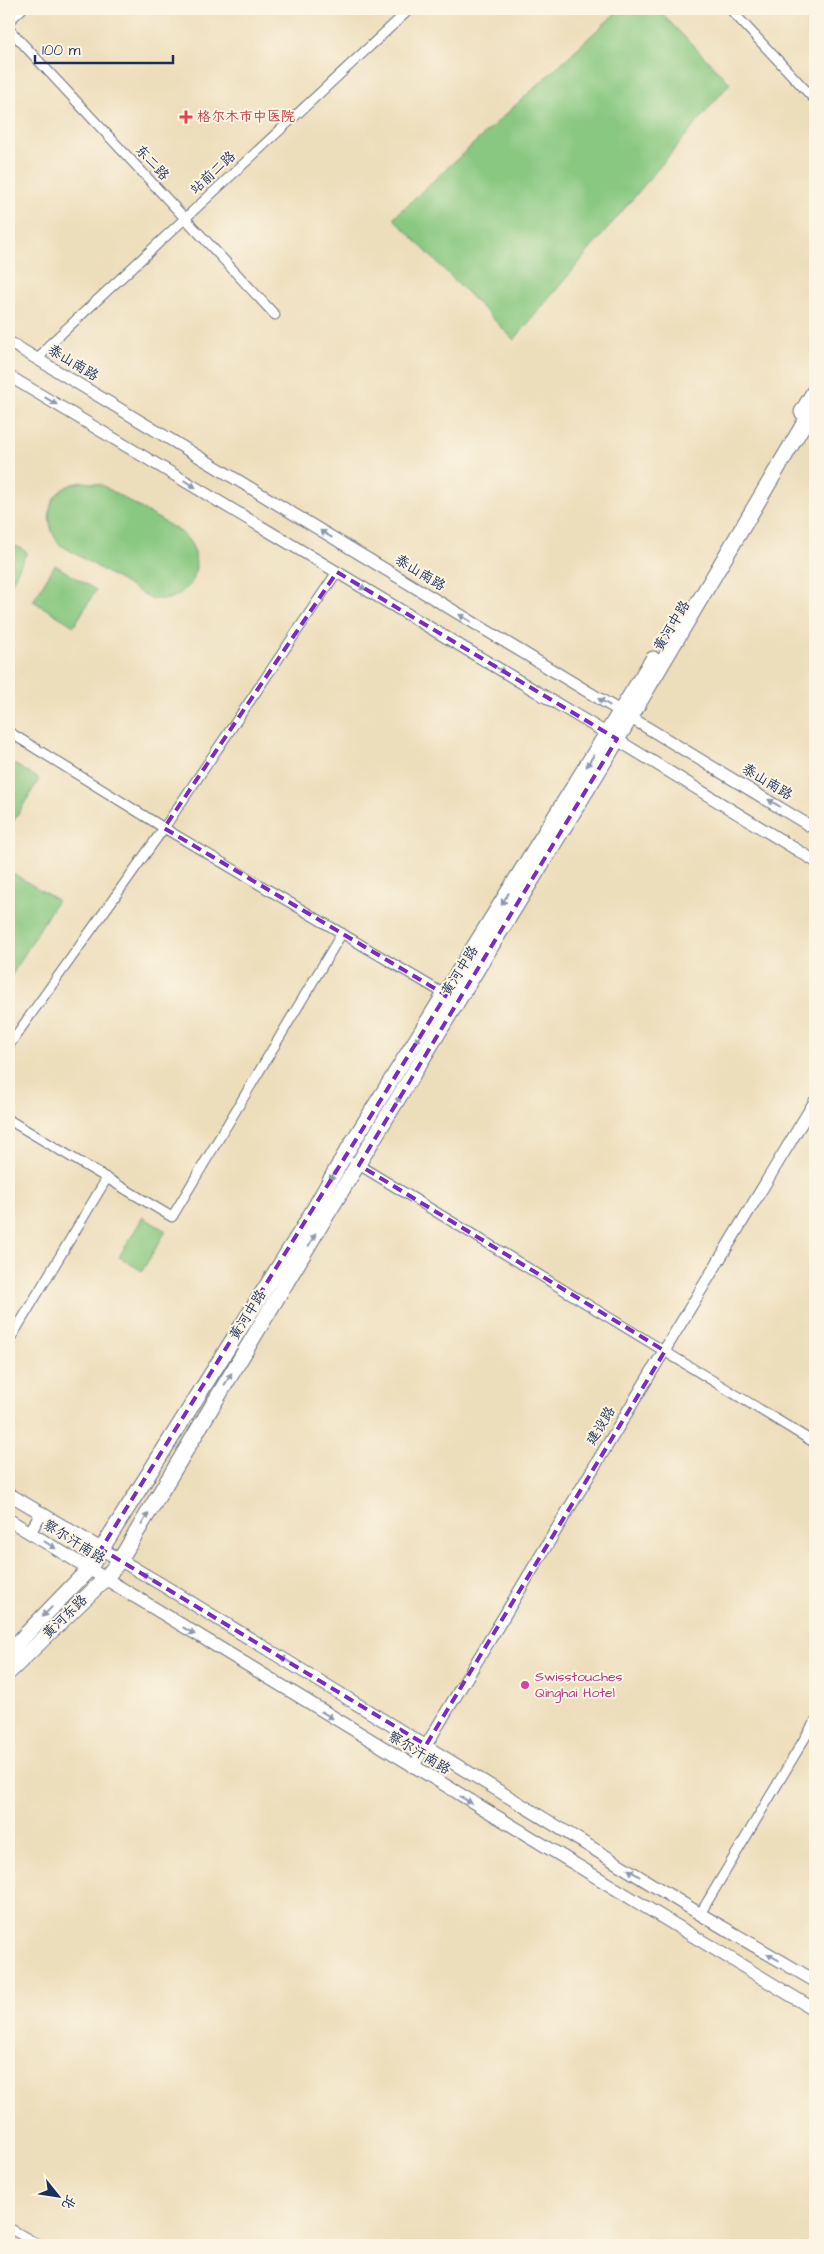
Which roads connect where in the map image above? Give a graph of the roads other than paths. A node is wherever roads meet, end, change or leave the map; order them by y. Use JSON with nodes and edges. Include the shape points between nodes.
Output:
{"nodes":[{"id":1,"x":22,"y":9,"type":"edge"},
{"id":2,"x":410,"y":9,"type":"edge"},
{"id":3,"x":730,"y":9,"type":"edge"},
{"id":4,"x":9,"y":21,"type":"edge"},
{"id":5,"x":9,"y":29,"type":"edge"},
{"id":6,"x":815,"y":100,"type":"edge"},
{"id":7,"x":185,"y":218,"type":"junction"},
{"id":8,"x":275,"y":315,"type":"dead end"},
{"id":9,"x":9,"y":342,"type":"edge"},
{"id":10,"x":38,"y":360,"type":"junction"},
{"id":11,"x":9,"y":376,"type":"edge"},
{"id":12,"x":815,"y":390,"type":"edge"},
{"id":13,"x":815,"y":405,"type":"edge"},
{"id":14,"x":337,"y":572,"type":"junction"},
{"id":15,"x":625,"y":714,"type":"junction"},
{"id":16,"x":9,"y":732,"type":"edge"},
{"id":17,"x":612,"y":736,"type":"junction"},
{"id":18,"x":164,"y":828,"type":"junction"},
{"id":19,"x":815,"y":829,"type":"edge"},
{"id":20,"x":815,"y":862,"type":"edge"},
{"id":21,"x":342,"y":933,"type":"junction"},
{"id":22,"x":446,"y":995,"type":"junction"},
{"id":23,"x":9,"y":1045,"type":"edge"},
{"id":24,"x":815,"y":1101,"type":"edge"},
{"id":25,"x":9,"y":1120,"type":"edge"},
{"id":26,"x":344,"y":1156,"type":"junction"},
{"id":27,"x":359,"y":1165,"type":"junction"},
{"id":28,"x":107,"y":1178,"type":"junction"},
{"id":29,"x":9,"y":1342,"type":"edge"},
{"id":30,"x":664,"y":1351,"type":"junction"},
{"id":31,"x":815,"y":1443,"type":"edge"},
{"id":32,"x":9,"y":1494,"type":"edge"},
{"id":33,"x":42,"y":1514,"type":"junction"},
{"id":34,"x":9,"y":1520,"type":"edge"},
{"id":35,"x":30,"y":1532,"type":"junction"},
{"id":36,"x":100,"y":1549,"type":"junction"},
{"id":37,"x":120,"y":1560,"type":"junction"},
{"id":38,"x":89,"y":1569,"type":"junction"},
{"id":39,"x":105,"y":1579,"type":"junction"},
{"id":40,"x":9,"y":1652,"type":"edge"},
{"id":41,"x":9,"y":1672,"type":"edge"},
{"id":42,"x":815,"y":1721,"type":"edge"},
{"id":43,"x":426,"y":1745,"type":"junction"},
{"id":44,"x":413,"y":1767,"type":"junction"},
{"id":45,"x":700,"y":1914,"type":"junction"},
{"id":46,"x":815,"y":1981,"type":"edge"},
{"id":47,"x":815,"y":2010,"type":"edge"},
{"id":48,"x":9,"y":2228,"type":"edge"},
{"id":49,"x":39,"y":2245,"type":"edge"}],
"edges":[{"from":1,"to":4,"type":"street"},
{"from":2,"to":7,"type":"street","name":"站前二路"},
{"from":3,"to":6,"type":"street"},
{"from":5,"to":7,"type":"street","name":"东二路"},
{"from":7,"to":8,"type":"street","name":"东二路"},
{"from":7,"to":10,"type":"street","name":"站前二路","via":[[49,345]]},
{"from":9,"to":10,"type":"street","name":"泰山南路"},
{"from":15,"to":10,"type":"street","name":"泰山南路","one_way":true},
{"from":11,"to":14,"type":"street","one_way":true},
{"from":12,"to":15,"type":"highway","name":"黄河中路"},
{"from":13,"to":15,"type":"highway","name":"黄河中路"},
{"from":14,"to":17,"type":"street","one_way":true},
{"from":14,"to":18,"type":"street"},
{"from":15,"to":17,"type":"highway","name":"黄河中路"},
{"from":19,"to":15,"type":"street","name":"泰山南路","one_way":true},
{"from":16,"to":18,"type":"street"},
{"from":17,"to":20,"type":"street"},
{"from":17,"to":22,"type":"highway","name":"黄河中路","one_way":true},
{"from":27,"to":17,"type":"highway","name":"黄河中路","one_way":true},
{"from":18,"to":21,"type":"street"},
{"from":18,"to":23,"type":"street"},
{"from":21,"to":22,"type":"street"},
{"from":21,"to":28,"type":"street","via":[[172,1217]]},
{"from":22,"to":26,"type":"highway","name":"黄河中路","one_way":true},
{"from":24,"to":30,"type":"street","name":"建设路"},
{"from":25,"to":28,"type":"street"},
{"from":26,"to":27,"type":"street"},
{"from":26,"to":36,"type":"highway","name":"黄河中路","one_way":true,"via":[[305,1225]]},
{"from":27,"to":30,"type":"street"},
{"from":37,"to":27,"type":"highway","name":"黄河中路","one_way":true},
{"from":28,"to":29,"type":"street"},
{"from":30,"to":31,"type":"street"},
{"from":30,"to":43,"type":"street","name":"建设路"},
{"from":32,"to":33,"type":"main road","name":"察尔汗南路"},
{"from":33,"to":35,"type":"street"},
{"from":33,"to":36,"type":"main road","name":"察尔汗南路"},
{"from":34,"to":35,"type":"main road","name":"察尔汗南路"},
{"from":35,"to":38,"type":"main road","name":"察尔汗南路","one_way":true},
{"from":36,"to":37,"type":"main road","name":"察尔汗南路"},
{"from":36,"to":38,"type":"highway","name":"黄河东路"},
{"from":37,"to":39,"type":"highway","name":"黄河东路"},
{"from":43,"to":37,"type":"main road","name":"察尔汗南路","one_way":true},
{"from":38,"to":39,"type":"main road","name":"察尔汗南路"},
{"from":38,"to":40,"type":"highway","name":"黄河东路","one_way":true},
{"from":39,"to":41,"type":"highway","name":"黄河东路"},
{"from":39,"to":44,"type":"main road","name":"察尔汗南路","one_way":true},
{"from":42,"to":45,"type":"street"},
{"from":43,"to":44,"type":"street","name":"建设路"},
{"from":45,"to":43,"type":"main road","name":"察尔汗南路","one_way":true},
{"from":44,"to":47,"type":"main road","name":"察尔汗南路","one_way":true},
{"from":46,"to":45,"type":"main road","name":"察尔汗南路","one_way":true},
{"from":48,"to":49,"type":"street"}]}
